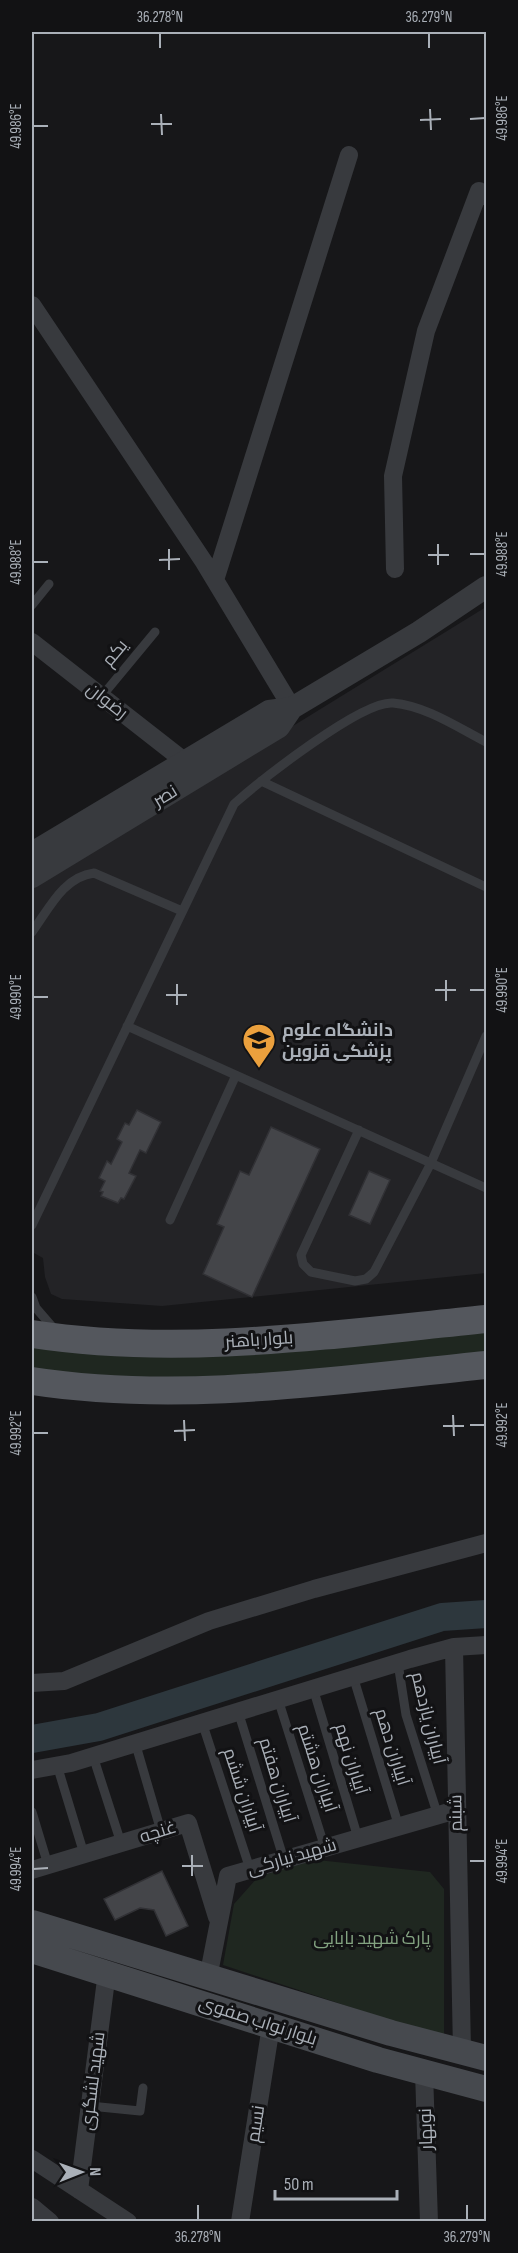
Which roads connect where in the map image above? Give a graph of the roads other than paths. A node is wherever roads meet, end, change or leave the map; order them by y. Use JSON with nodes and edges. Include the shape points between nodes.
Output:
{"nodes":[{"id":1,"x":349,"y":155,"type":"dead end"},
{"id":2,"x":486,"y":196,"type":"edge"},
{"id":3,"x":32,"y":305,"type":"edge"},
{"id":4,"x":395,"y":569,"type":"dead end"},
{"id":5,"x":215,"y":580,"type":"junction"},
{"id":6,"x":50,"y":584,"type":"dead end"},
{"id":7,"x":486,"y":587,"type":"edge"},
{"id":8,"x":32,"y":605,"type":"edge"},
{"id":9,"x":155,"y":632,"type":"dead end"},
{"id":10,"x":32,"y":642,"type":"edge"},
{"id":11,"x":102,"y":696,"type":"junction"},
{"id":12,"x":292,"y":708,"type":"junction"},
{"id":13,"x":486,"y":742,"type":"edge"},
{"id":14,"x":183,"y":760,"type":"junction"},
{"id":15,"x":261,"y":781,"type":"junction"},
{"id":16,"x":32,"y":853,"type":"edge"},
{"id":17,"x":32,"y":877,"type":"edge"},
{"id":18,"x":486,"y":887,"type":"edge"},
{"id":19,"x":182,"y":911,"type":"junction"},
{"id":20,"x":32,"y":932,"type":"edge"},
{"id":21,"x":127,"y":1026,"type":"junction"},
{"id":22,"x":486,"y":1036,"type":"edge"},
{"id":23,"x":236,"y":1075,"type":"junction"},
{"id":24,"x":359,"y":1130,"type":"junction"},
{"id":25,"x":431,"y":1163,"type":"junction"},
{"id":26,"x":486,"y":1188,"type":"edge"},
{"id":27,"x":170,"y":1220,"type":"dead end"},
{"id":28,"x":32,"y":1225,"type":"edge"},
{"id":29,"x":32,"y":1297,"type":"edge"},
{"id":30,"x":486,"y":1319,"type":"edge"},
{"id":31,"x":32,"y":1334,"type":"edge"},
{"id":32,"x":63,"y":1338,"type":"junction"},
{"id":33,"x":486,"y":1365,"type":"edge"},
{"id":34,"x":32,"y":1381,"type":"edge"},
{"id":35,"x":486,"y":1543,"type":"edge"},
{"id":36,"x":486,"y":1645,"type":"edge"},
{"id":37,"x":454,"y":1647,"type":"junction"},
{"id":38,"x":398,"y":1663,"type":"junction"},
{"id":39,"x":353,"y":1676,"type":"junction"},
{"id":40,"x":32,"y":1683,"type":"edge"},
{"id":41,"x":313,"y":1688,"type":"junction"},
{"id":42,"x":278,"y":1699,"type":"junction"},
{"id":43,"x":238,"y":1711,"type":"junction"},
{"id":44,"x":202,"y":1722,"type":"junction"},
{"id":45,"x":135,"y":1742,"type":"junction"},
{"id":46,"x":93,"y":1756,"type":"junction"},
{"id":47,"x":57,"y":1766,"type":"junction"},
{"id":48,"x":32,"y":1770,"type":"edge"},
{"id":49,"x":456,"y":1810,"type":"junction"},
{"id":50,"x":32,"y":1812,"type":"edge"},
{"id":51,"x":438,"y":1816,"type":"junction"},
{"id":52,"x":399,"y":1827,"type":"junction"},
{"id":53,"x":161,"y":1831,"type":"junction"},
{"id":54,"x":358,"y":1838,"type":"junction"},
{"id":55,"x":121,"y":1843,"type":"junction"},
{"id":56,"x":325,"y":1848,"type":"junction"},
{"id":57,"x":84,"y":1854,"type":"junction"},
{"id":58,"x":284,"y":1860,"type":"junction"},
{"id":59,"x":40,"y":1868,"type":"edge"},
{"id":60,"x":250,"y":1869,"type":"junction"},
{"id":61,"x":218,"y":1919,"type":"junction"},
{"id":62,"x":32,"y":1923,"type":"edge"},
{"id":63,"x":32,"y":1950,"type":"edge"},
{"id":64,"x":107,"y":1972,"type":"junction"},
{"id":65,"x":208,"y":1978,"type":"junction"},
{"id":66,"x":271,"y":2026,"type":"junction"},
{"id":67,"x":391,"y":2032,"type":"junction"},
{"id":68,"x":462,"y":2051,"type":"junction"},
{"id":69,"x":486,"y":2058,"type":"edge"},
{"id":70,"x":378,"y":2060,"type":"junction"},
{"id":71,"x":424,"y":2072,"type":"junction"},
{"id":72,"x":143,"y":2088,"type":"dead end"},
{"id":73,"x":486,"y":2089,"type":"edge"},
{"id":74,"x":90,"y":2106,"type":"junction"},
{"id":75,"x":32,"y":2159,"type":"edge"},
{"id":76,"x":79,"y":2190,"type":"junction"},
{"id":77,"x":128,"y":2222,"type":"edge"},
{"id":78,"x":240,"y":2222,"type":"edge"},
{"id":79,"x":429,"y":2222,"type":"edge"}],
"edges":[{"from":1,"to":5,"type":"street"},
{"from":2,"to":4,"type":"street","via":[[479,191],[426,331],[393,476]]},
{"from":3,"to":5,"type":"street"},
{"from":5,"to":12,"type":"street"},
{"from":6,"to":8,"type":"lane"},
{"from":7,"to":12,"type":"street","name":"نصر"},
{"from":9,"to":11,"type":"lane","name":"یکم"},
{"from":10,"to":11,"type":"street","name":"رضوان"},
{"from":11,"to":14,"type":"street","name":"رضوان"},
{"from":12,"to":14,"type":"street","name":"نصر","via":[[269,711]]},
{"from":12,"to":17,"type":"street","name":"نصر","via":[[279,727]]},
{"from":13,"to":15,"type":"lane","via":[[424,710],[391,703],[362,711]]},
{"from":14,"to":16,"type":"street","name":"نصر"},
{"from":15,"to":18,"type":"lane"},
{"from":15,"to":19,"type":"lane","via":[[234,804]]},
{"from":19,"to":20,"type":"lane","via":[[93,873],[69,881]]},
{"from":19,"to":21,"type":"lane"},
{"from":21,"to":23,"type":"lane"},
{"from":21,"to":28,"type":"lane"},
{"from":22,"to":25,"type":"lane"},
{"from":23,"to":24,"type":"lane"},
{"from":23,"to":27,"type":"lane"},
{"from":24,"to":25,"type":"lane"},
{"from":24,"to":25,"type":"lane","via":[[304,1247],[303,1264],[311,1272],[355,1281],[374,1272]]},
{"from":25,"to":26,"type":"lane"},
{"from":29,"to":32,"type":"lane","via":[[46,1321]]},
{"from":30,"to":32,"type":"main road","name":"بلوار باهنر","via":[[238,1342],[152,1345]]},
{"from":31,"to":32,"type":"main road","name":"بلوار باهنر"},
{"from":33,"to":34,"type":"main road","via":[[218,1389],[151,1391]]},
{"from":35,"to":40,"type":"street","via":[[208,1621],[64,1681]]},
{"from":36,"to":37,"type":"street"},
{"from":37,"to":38,"type":"street"},
{"from":37,"to":49,"type":"street","name":"شبنم"},
{"from":38,"to":39,"type":"street"},
{"from":38,"to":51,"type":"lane","name":"آبیاران یازدهم","via":[[406,1714]]},
{"from":39,"to":41,"type":"street"},
{"from":39,"to":52,"type":"lane","name":"آبیاران دهم"},
{"from":41,"to":42,"type":"street"},
{"from":41,"to":54,"type":"lane","name":"آبیاران نهم"},
{"from":42,"to":43,"type":"street"},
{"from":42,"to":56,"type":"lane","name":"آبیاران هشتم"},
{"from":43,"to":44,"type":"street"},
{"from":43,"to":58,"type":"lane","name":"آبیاران هفتم"},
{"from":44,"to":45,"type":"street"},
{"from":44,"to":60,"type":"lane","name":"آبیاران ششم"},
{"from":45,"to":46,"type":"street"},
{"from":45,"to":53,"type":"lane"},
{"from":46,"to":47,"type":"street"},
{"from":46,"to":55,"type":"lane"},
{"from":47,"to":48,"type":"street"},
{"from":47,"to":57,"type":"lane"},
{"from":49,"to":51,"type":"street","name":"شهید نیارکی"},
{"from":49,"to":68,"type":"street","name":"شبنم"},
{"from":50,"to":59,"type":"lane"},
{"from":51,"to":52,"type":"street","name":"شهید نیارکی"},
{"from":52,"to":54,"type":"street","name":"شهید نیارکی"},
{"from":53,"to":55,"type":"street","name":"غنچه"},
{"from":53,"to":61,"type":"street","name":"غنچه","via":[[188,1823]]},
{"from":54,"to":56,"type":"street","name":"شهید نیارکی"},
{"from":55,"to":57,"type":"street","name":"غنچه"},
{"from":56,"to":58,"type":"street","name":"شهید نیارکی"},
{"from":57,"to":59,"type":"street","name":"غنچه"},
{"from":58,"to":60,"type":"street","name":"شهید نیارکی"},
{"from":60,"to":61,"type":"street","name":"شهید نیارکی","via":[[228,1876]]},
{"from":61,"to":65,"type":"street","name":"شهید نیارکی"},
{"from":62,"to":65,"type":"main road","name":"بلوار نواب صفوی"},
{"from":63,"to":64,"type":"main road","name":"بلوار نواب صفوی"},
{"from":64,"to":66,"type":"main road","name":"بلوار نواب صفوی"},
{"from":64,"to":74,"type":"street","name":"شهید لشگری"},
{"from":65,"to":67,"type":"main road","name":"بلوار نواب صفوی"},
{"from":66,"to":70,"type":"main road","name":"بلوار نواب صفوی"},
{"from":66,"to":78,"type":"street","name":"نسیم"},
{"from":67,"to":68,"type":"main road","name":"بلوار نواب صفوی"},
{"from":67,"to":70,"type":"main road"},
{"from":68,"to":69,"type":"main road","name":"بلوار نواب صفوی"},
{"from":70,"to":71,"type":"main road","name":"بلوار نواب صفوی"},
{"from":71,"to":73,"type":"main road","name":"بلوار نواب صفوی"},
{"from":71,"to":79,"type":"street","name":"نوبهار"},
{"from":72,"to":74,"type":"lane","via":[[140,2111]]},
{"from":74,"to":76,"type":"street","name":"شهید لشگری"},
{"from":75,"to":76,"type":"street"},
{"from":76,"to":77,"type":"street"}]}
